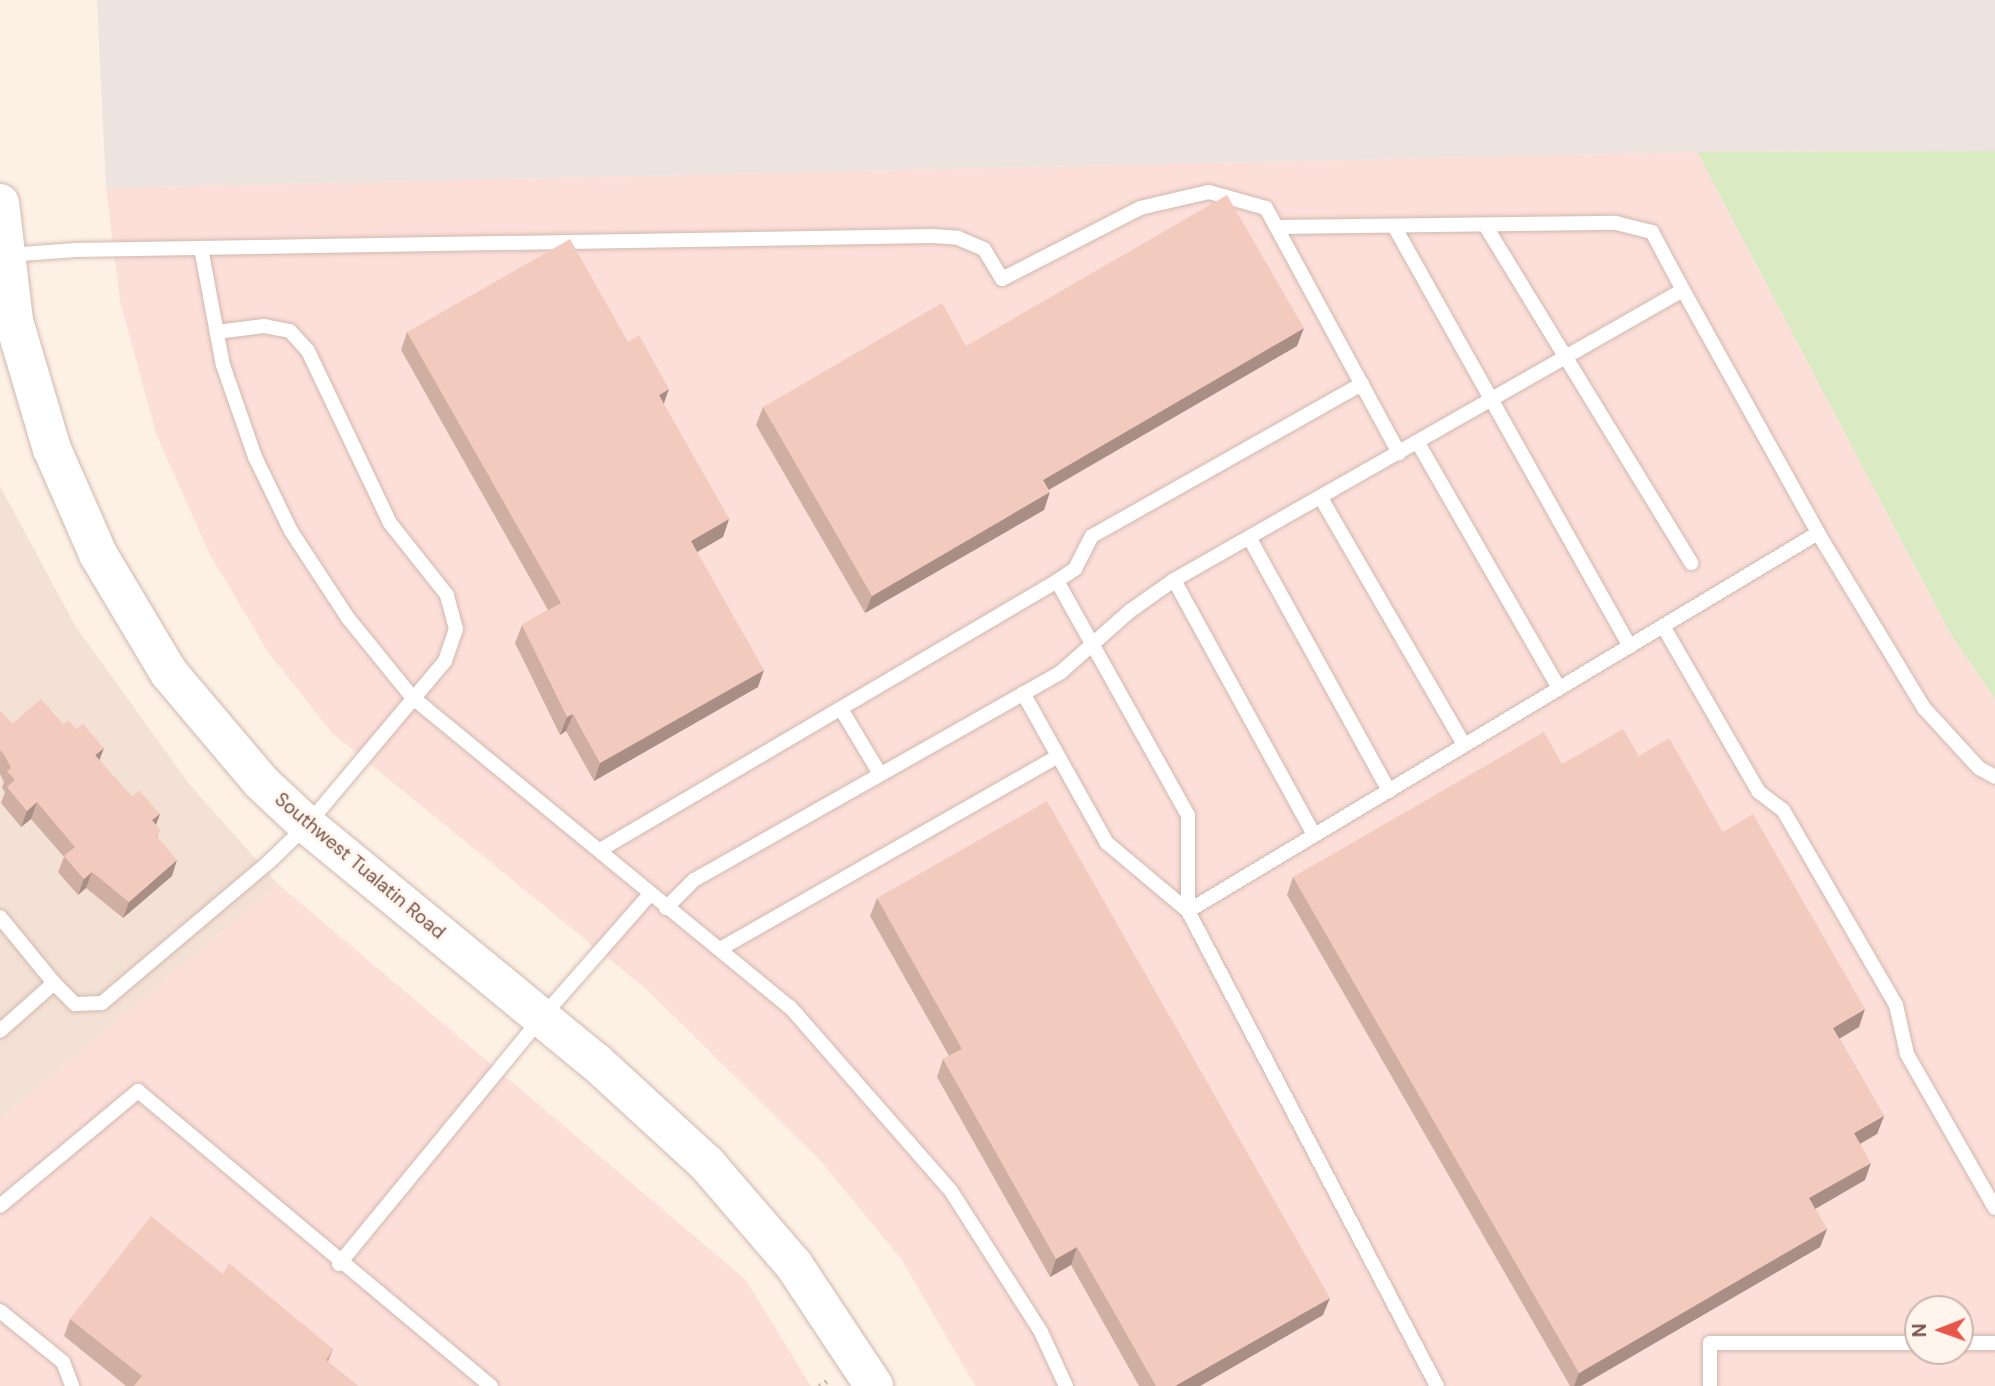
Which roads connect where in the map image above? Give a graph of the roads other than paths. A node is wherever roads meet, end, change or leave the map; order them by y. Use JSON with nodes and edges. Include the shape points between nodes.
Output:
{"nodes":[{"id":1,"x":0,"y":203,"type":"edge"},
{"id":2,"x":1485,"y":225,"type":"junction"},
{"id":3,"x":1394,"y":226,"type":"junction"},
{"id":4,"x":1277,"y":227,"type":"junction"},
{"id":5,"x":201,"y":248,"type":"junction"},
{"id":6,"x":3,"y":256,"type":"edge"},
{"id":7,"x":1684,"y":290,"type":"junction"},
{"id":8,"x":216,"y":332,"type":"junction"},
{"id":9,"x":1566,"y":358,"type":"junction"},
{"id":10,"x":1362,"y":384,"type":"junction"},
{"id":11,"x":1492,"y":400,"type":"junction"},
{"id":12,"x":1418,"y":443,"type":"junction"},
{"id":13,"x":1399,"y":453,"type":"junction"},
{"id":14,"x":1321,"y":498,"type":"junction"},
{"id":15,"x":1818,"y":533,"type":"junction"},
{"id":16,"x":1250,"y":539,"type":"junction"},
{"id":17,"x":1691,"y":563,"type":"dead end"},
{"id":18,"x":1174,"y":580,"type":"junction"},
{"id":19,"x":1057,"y":581,"type":"junction"},
{"id":20,"x":1663,"y":626,"type":"junction"},
{"id":21,"x":1094,"y":646,"type":"junction"},
{"id":22,"x":1630,"y":646,"type":"junction"},
{"id":23,"x":1559,"y":688,"type":"junction"},
{"id":24,"x":1023,"y":693,"type":"junction"},
{"id":25,"x":412,"y":696,"type":"junction"},
{"id":26,"x":841,"y":709,"type":"junction"},
{"id":27,"x":1464,"y":746,"type":"junction"},
{"id":28,"x":1058,"y":756,"type":"junction"},
{"id":29,"x":880,"y":774,"type":"junction"},
{"id":30,"x":1995,"y":777,"type":"edge"},
{"id":31,"x":1389,"y":790,"type":"junction"},
{"id":32,"x":307,"y":825,"type":"junction"},
{"id":33,"x":1314,"y":835,"type":"junction"},
{"id":34,"x":600,"y":850,"type":"junction"},
{"id":35,"x":649,"y":895,"type":"junction"},
{"id":36,"x":666,"y":908,"type":"junction"},
{"id":37,"x":1188,"y":911,"type":"junction"},
{"id":38,"x":0,"y":917,"type":"edge"},
{"id":39,"x":720,"y":949,"type":"junction"},
{"id":40,"x":54,"y":983,"type":"junction"},
{"id":41,"x":542,"y":1017,"type":"junction"},
{"id":42,"x":0,"y":1031,"type":"edge"},
{"id":43,"x":0,"y":1206,"type":"edge"},
{"id":44,"x":1995,"y":1208,"type":"edge"},
{"id":45,"x":339,"y":1264,"type":"junction"},
{"id":46,"x":0,"y":1311,"type":"edge"},
{"id":47,"x":1904,"y":1343,"type":"edge"},
{"id":48,"x":1974,"y":1343,"type":"edge"},
{"id":49,"x":1995,"y":1343,"type":"edge"},
{"id":50,"x":72,"y":1386,"type":"edge"},
{"id":51,"x":491,"y":1386,"type":"edge"},
{"id":52,"x":874,"y":1386,"type":"edge"},
{"id":53,"x":1066,"y":1386,"type":"edge"},
{"id":54,"x":1437,"y":1386,"type":"edge"},
{"id":55,"x":1710,"y":1386,"type":"edge"}],
"edges":[{"from":1,"to":6,"type":"main road","name":"Southwest Tualatin Road"},
{"from":2,"to":3,"type":"lane"},
{"from":2,"to":7,"type":"lane","via":[[1616,223],[1652,232]]},
{"from":2,"to":9,"type":"lane"},
{"from":3,"to":4,"type":"lane"},
{"from":3,"to":11,"type":"lane"},
{"from":4,"to":5,"type":"lane","via":[[1266,208],[1209,192],[1140,208],[1002,279],[984,249],[958,238],[932,236]]},
{"from":4,"to":10,"type":"lane"},
{"from":5,"to":6,"type":"lane"},
{"from":5,"to":8,"type":"lane"},
{"from":6,"to":32,"type":"main road","name":"Southwest Tualatin Road","via":[[30,385],[72,500],[98,554],[169,673],[261,782]]},
{"from":7,"to":9,"type":"lane"},
{"from":7,"to":15,"type":"lane"},
{"from":8,"to":25,"type":"lane","via":[[255,457],[291,531],[348,618]]},
{"from":8,"to":25,"type":"lane","via":[[264,326],[290,331],[308,351],[390,523],[447,595],[456,629],[445,661]]},
{"from":9,"to":11,"type":"lane"},
{"from":9,"to":17,"type":"lane"},
{"from":10,"to":13,"type":"lane"},
{"from":10,"to":19,"type":"lane","via":[[1092,536],[1075,569]]},
{"from":11,"to":12,"type":"lane"},
{"from":11,"to":22,"type":"lane"},
{"from":12,"to":13,"type":"lane"},
{"from":12,"to":23,"type":"lane"},
{"from":13,"to":14,"type":"lane"},
{"from":14,"to":16,"type":"lane"},
{"from":14,"to":27,"type":"lane"},
{"from":15,"to":20,"type":"lane"},
{"from":15,"to":30,"type":"lane","via":[[1924,708],[1979,768]]},
{"from":16,"to":18,"type":"lane"},
{"from":16,"to":31,"type":"lane"},
{"from":18,"to":21,"type":"lane","via":[[1130,611]]},
{"from":18,"to":33,"type":"lane"},
{"from":19,"to":21,"type":"lane"},
{"from":19,"to":26,"type":"lane"},
{"from":20,"to":22,"type":"lane"},
{"from":20,"to":44,"type":"lane","via":[[1759,792],[1783,810],[1889,993],[1907,1054]]},
{"from":21,"to":24,"type":"lane"},
{"from":21,"to":37,"type":"lane","via":[[1188,815]]},
{"from":22,"to":23,"type":"lane"},
{"from":23,"to":27,"type":"lane"},
{"from":24,"to":28,"type":"lane"},
{"from":24,"to":29,"type":"lane"},
{"from":25,"to":32,"type":"lane"},
{"from":25,"to":34,"type":"lane"},
{"from":26,"to":29,"type":"lane"},
{"from":26,"to":34,"type":"lane"},
{"from":27,"to":31,"type":"lane"},
{"from":28,"to":37,"type":"lane","via":[[1107,843]]},
{"from":28,"to":39,"type":"lane"},
{"from":29,"to":36,"type":"lane","via":[[694,880]]},
{"from":31,"to":33,"type":"lane"},
{"from":32,"to":40,"type":"lane","via":[[270,862],[102,1003],[75,1004]]},
{"from":32,"to":41,"type":"main road","name":"Southwest Tualatin Road"},
{"from":33,"to":37,"type":"lane"},
{"from":34,"to":35,"type":"lane"},
{"from":35,"to":36,"type":"lane"},
{"from":35,"to":41,"type":"lane"},
{"from":36,"to":39,"type":"lane"},
{"from":37,"to":54,"type":"lane"},
{"from":38,"to":40,"type":"lane"},
{"from":39,"to":53,"type":"lane","via":[[790,1007],[951,1191],[1041,1332]]},
{"from":40,"to":42,"type":"lane"},
{"from":41,"to":45,"type":"lane"},
{"from":41,"to":52,"type":"main road","name":"Southwest Tualatin Road","via":[[653,1112],[751,1213],[831,1318]]},
{"from":43,"to":45,"type":"lane","via":[[138,1091]]},
{"from":45,"to":51,"type":"lane"},
{"from":46,"to":50,"type":"lane","via":[[63,1362]]},
{"from":47,"to":55,"type":"lane","via":[[1710,1343]]},
{"from":48,"to":49,"type":"lane"}]}
